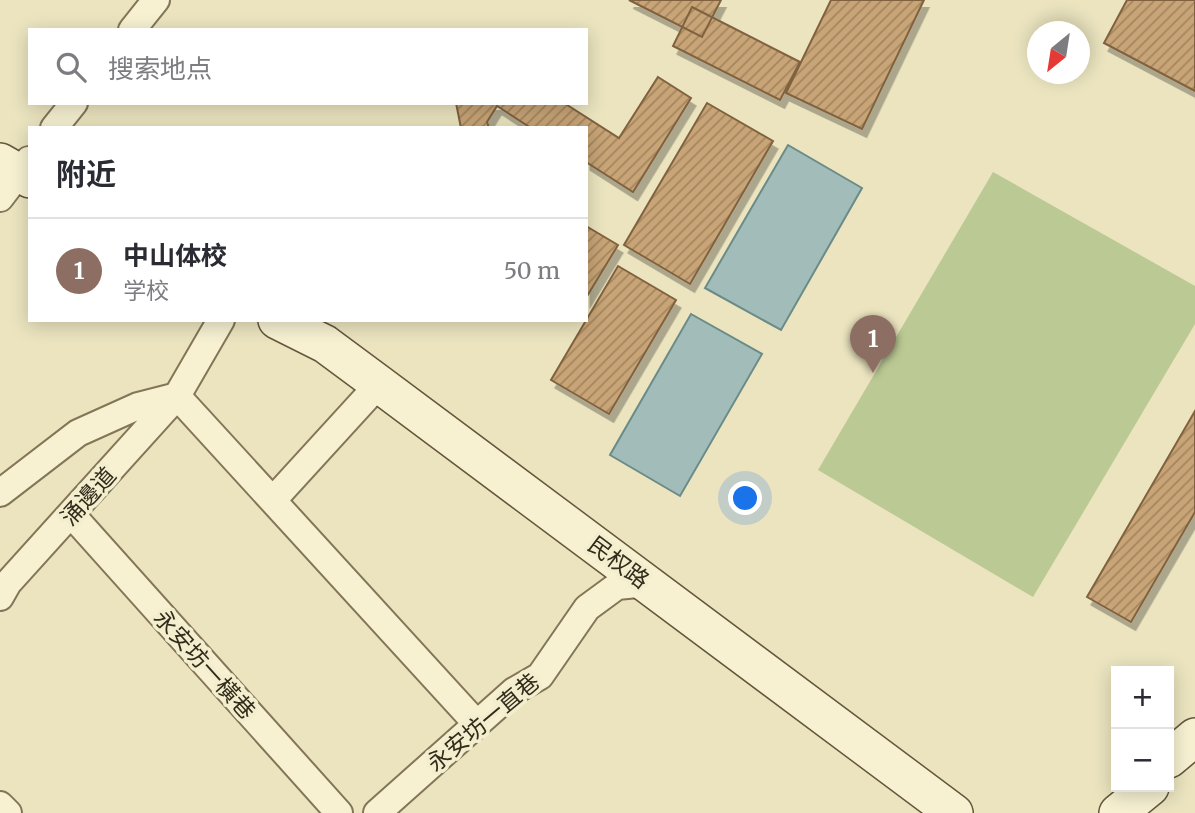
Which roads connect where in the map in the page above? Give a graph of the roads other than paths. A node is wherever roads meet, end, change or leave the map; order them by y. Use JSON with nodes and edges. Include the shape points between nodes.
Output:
{"nodes":[{"id":1,"x":156,"y":0,"type":"edge"},
{"id":2,"x":134,"y":28,"type":"edge"},
{"id":3,"x":72,"y":105,"type":"edge"},
{"id":4,"x":56,"y":126,"type":"edge"},
{"id":5,"x":220,"y":322,"type":"edge"},
{"id":6,"x":281,"y":322,"type":"edge"},
{"id":7,"x":379,"y":384,"type":"junction"},
{"id":8,"x":177,"y":396,"type":"junction"},
{"id":9,"x":0,"y":493,"type":"edge"},
{"id":10,"x":273,"y":500,"type":"junction"},
{"id":11,"x":71,"y":514,"type":"junction"},
{"id":12,"x":648,"y":583,"type":"junction"},
{"id":13,"x":0,"y":597,"type":"edge"},
{"id":14,"x":477,"y":724,"type":"junction"},
{"id":15,"x":1195,"y":737,"type":"edge"},
{"id":16,"x":1195,"y":750,"type":"edge"},
{"id":17,"x":1174,"y":755,"type":"edge"},
{"id":18,"x":1174,"y":767,"type":"edge"},
{"id":19,"x":1129,"y":792,"type":"edge"},
{"id":20,"x":1144,"y":792,"type":"edge"},
{"id":21,"x":0,"y":805,"type":"edge"},
{"id":22,"x":8,"y":813,"type":"edge"},
{"id":23,"x":339,"y":813,"type":"edge"},
{"id":24,"x":377,"y":813,"type":"edge"},
{"id":25,"x":954,"y":813,"type":"edge"},
{"id":26,"x":1102,"y":813,"type":"edge"},
{"id":27,"x":1118,"y":813,"type":"edge"}],
"edges":[{"from":1,"to":2,"type":"street"},
{"from":3,"to":4,"type":"street"},
{"from":5,"to":8,"type":"street","name":"涌邊道"},
{"from":6,"to":7,"type":"street","name":"民权路","via":[[325,344]]},
{"from":7,"to":10,"type":"street"},
{"from":7,"to":12,"type":"street","name":"民权路"},
{"from":8,"to":9,"type":"street","via":[[138,406],[78,433]]},
{"from":8,"to":10,"type":"street"},
{"from":8,"to":11,"type":"street","name":"涌邊道"},
{"from":10,"to":14,"type":"street"},
{"from":11,"to":13,"type":"street","name":"涌邊道"},
{"from":11,"to":23,"type":"street","name":"永安坊一橫巷"},
{"from":12,"to":14,"type":"street","name":"永安坊一直巷","via":[[617,586],[587,608],[540,676],[514,691]]},
{"from":12,"to":25,"type":"street","name":"民权路"},
{"from":14,"to":24,"type":"street","name":"永安坊一直巷"},
{"from":15,"to":17,"type":"street"},
{"from":16,"to":18,"type":"street"},
{"from":19,"to":26,"type":"street"},
{"from":20,"to":27,"type":"street"},
{"from":21,"to":22,"type":"street"}]}
